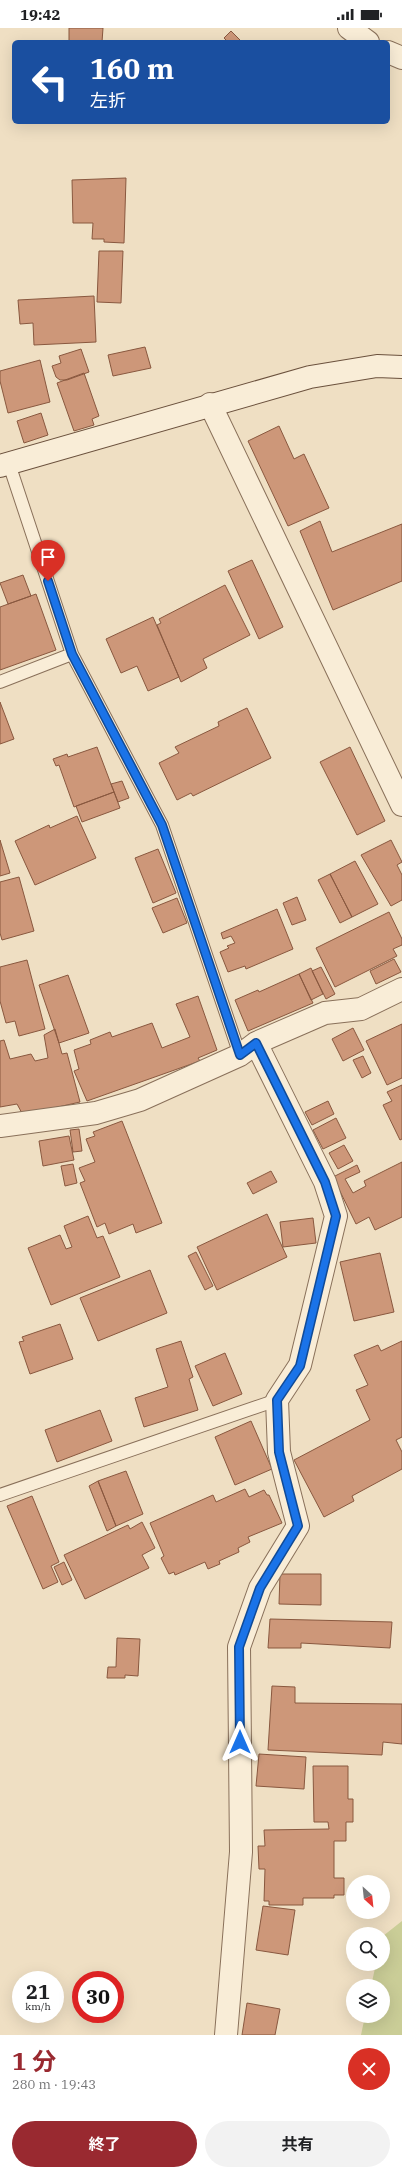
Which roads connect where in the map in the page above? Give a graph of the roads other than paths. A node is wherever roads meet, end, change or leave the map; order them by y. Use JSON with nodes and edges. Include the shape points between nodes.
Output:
{"nodes":[{"id":1,"x":348,"y":28,"type":"edge"},
{"id":2,"x":365,"y":40,"type":"edge"},
{"id":3,"x":390,"y":53,"type":"edge"},
{"id":4,"x":402,"y":58,"type":"edge"},
{"id":5,"x":402,"y":367,"type":"edge"},
{"id":6,"x":210,"y":404,"type":"junction"},
{"id":7,"x":5,"y":465,"type":"edge"},
{"id":8,"x":72,"y":654,"type":"junction"},
{"id":9,"x":0,"y":682,"type":"edge"},
{"id":10,"x":402,"y":805,"type":"edge"},
{"id":11,"x":402,"y":989,"type":"edge"},
{"id":12,"x":248,"y":1049,"type":"junction"},
{"id":13,"x":0,"y":1126,"type":"edge"},
{"id":14,"x":277,"y":1400,"type":"junction"},
{"id":15,"x":0,"y":1495,"type":"edge"},
{"id":16,"x":226,"y":2035,"type":"edge"}],
"edges":[{"from":1,"to":2,"type":"street"},
{"from":3,"to":4,"type":"street"},
{"from":5,"to":6,"type":"street","via":[[377,366],[310,377]]},
{"from":6,"to":7,"type":"street"},
{"from":6,"to":10,"type":"street"},
{"from":7,"to":8,"type":"lane"},
{"from":8,"to":9,"type":"lane"},
{"from":8,"to":12,"type":"lane","via":[[162,825]]},
{"from":11,"to":12,"type":"street","via":[[361,1009],[325,1013]]},
{"from":12,"to":13,"type":"street","via":[[140,1100],[103,1111]]},
{"from":12,"to":14,"type":"street","via":[[325,1182],[336,1216],[300,1366]]},
{"from":14,"to":15,"type":"lane"},
{"from":14,"to":16,"type":"street","via":[[279,1452],[298,1526],[260,1588],[239,1647],[241,1852]]}]}
